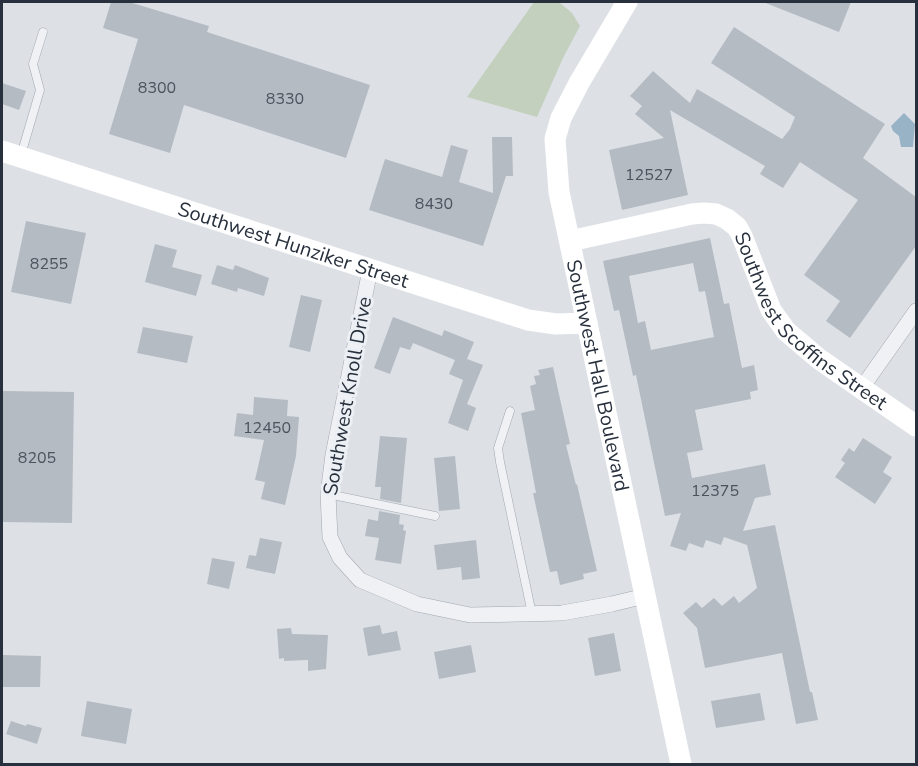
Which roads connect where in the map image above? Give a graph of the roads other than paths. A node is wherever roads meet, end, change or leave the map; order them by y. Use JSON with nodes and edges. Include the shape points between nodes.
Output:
{"nodes":[{"id":1,"x":627,"y":2,"type":"edge"},
{"id":2,"x":43,"y":32,"type":"dead end"},
{"id":3,"x":11,"y":154,"type":"edge"},
{"id":4,"x":570,"y":241,"type":"junction"},
{"id":5,"x":370,"y":270,"type":"junction"},
{"id":6,"x":916,"y":311,"type":"edge"},
{"id":7,"x":587,"y":323,"type":"junction"},
{"id":8,"x":861,"y":389,"type":"junction"},
{"id":9,"x":510,"y":411,"type":"dead end"},
{"id":10,"x":916,"y":426,"type":"edge"},
{"id":11,"x":328,"y":494,"type":"junction"},
{"id":12,"x":435,"y":516,"type":"dead end"},
{"id":13,"x":645,"y":596,"type":"junction"},
{"id":14,"x":532,"y":614,"type":"junction"},
{"id":15,"x":681,"y":765,"type":"edge"}],
"edges":[{"from":1,"to":4,"type":"street","name":"Southwest Hall Boulevard","via":[[575,89],[556,131],[558,185]]},
{"from":2,"to":3,"type":"lane","via":[[33,64],[40,90]]},
{"from":3,"to":5,"type":"street","name":"Southwest Hunziker Street"},
{"from":4,"to":7,"type":"street","name":"Southwest Hall Boulevard"},
{"from":4,"to":8,"type":"street","name":"Southwest Scoffins Street","via":[[692,214],[716,214],[727,219],[742,236],[777,322],[801,345]]},
{"from":5,"to":7,"type":"street","name":"Southwest Hunziker Street","via":[[528,320]]},
{"from":5,"to":11,"type":"street","name":"Southwest Knoll Drive"},
{"from":6,"to":8,"type":"street"},
{"from":7,"to":13,"type":"street","name":"Southwest Hall Boulevard"},
{"from":8,"to":10,"type":"street","name":"Southwest Scoffins Street"},
{"from":9,"to":14,"type":"lane","via":[[498,448]]},
{"from":11,"to":12,"type":"lane"},
{"from":11,"to":14,"type":"street","name":"Southwest Knoll Drive","via":[[330,537],[340,558],[360,580],[417,604],[470,615]]},
{"from":13,"to":14,"type":"street","name":"Southwest Knoll Drive","via":[[562,613]]},
{"from":13,"to":15,"type":"street","name":"Southwest Hall Boulevard"}]}
